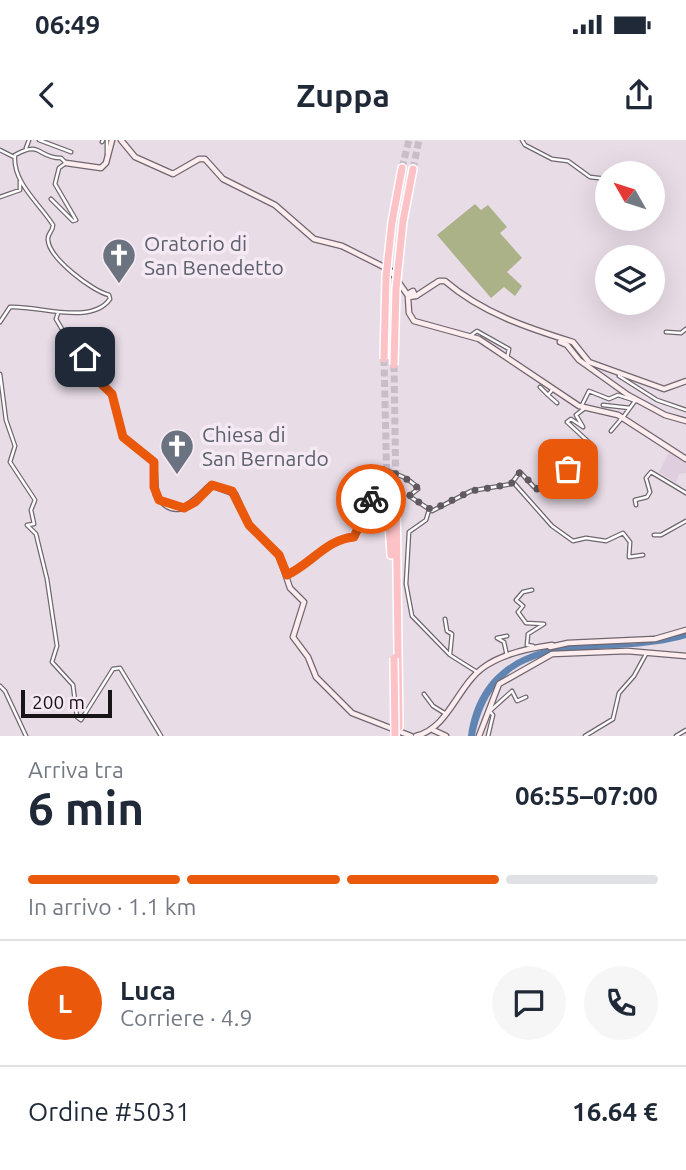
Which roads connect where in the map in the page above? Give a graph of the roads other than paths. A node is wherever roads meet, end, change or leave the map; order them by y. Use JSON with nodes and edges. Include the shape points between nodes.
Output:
{"nodes":[{"id":1,"x":29,"y":140,"type":"edge"},
{"id":2,"x":39,"y":140,"type":"edge"},
{"id":3,"x":106,"y":140,"type":"edge"},
{"id":4,"x":121,"y":140,"type":"edge"},
{"id":5,"x":522,"y":141,"type":"edge"},
{"id":6,"x":26,"y":148,"type":"junction"},
{"id":7,"x":0,"y":150,"type":"edge"},
{"id":8,"x":71,"y":152,"type":"dead end"},
{"id":9,"x":14,"y":157,"type":"junction"},
{"id":10,"x":66,"y":163,"type":"junction"},
{"id":11,"x":402,"y":168,"type":"tunnel mouth"},
{"id":12,"x":413,"y":169,"type":"tunnel mouth"},
{"id":13,"x":19,"y":176,"type":"junction"},
{"id":14,"x":595,"y":178,"type":"edge"},
{"id":15,"x":0,"y":197,"type":"edge"},
{"id":16,"x":51,"y":199,"type":"dead end"},
{"id":17,"x":411,"y":294,"type":"junction"},
{"id":18,"x":58,"y":313,"type":"junction"},
{"id":19,"x":1,"y":320,"type":"edge"},
{"id":20,"x":685,"y":329,"type":"edge"},
{"id":21,"x":666,"y":331,"type":"dead end"},
{"id":22,"x":540,"y":333,"type":"junction"},
{"id":23,"x":470,"y":337,"type":"junction"},
{"id":24,"x":507,"y":358,"type":"junction"},
{"id":25,"x":384,"y":359,"type":"tunnel mouth"},
{"id":26,"x":394,"y":365,"type":"tunnel mouth"},
{"id":27,"x":0,"y":374,"type":"edge"},
{"id":28,"x":620,"y":376,"type":"dead end"},
{"id":29,"x":686,"y":381,"type":"edge"},
{"id":30,"x":540,"y":387,"type":"dead end"},
{"id":31,"x":553,"y":389,"type":"junction"},
{"id":32,"x":548,"y":396,"type":"junction"},
{"id":33,"x":635,"y":401,"type":"junction"},
{"id":34,"x":557,"y":404,"type":"dead end"},
{"id":35,"x":649,"y":405,"type":"junction"},
{"id":36,"x":583,"y":407,"type":"junction"},
{"id":37,"x":603,"y":408,"type":"junction"},
{"id":38,"x":630,"y":408,"type":"junction"},
{"id":39,"x":686,"y":410,"type":"edge"},
{"id":40,"x":623,"y":417,"type":"junction"},
{"id":41,"x":686,"y":421,"type":"edge"},
{"id":42,"x":611,"y":431,"type":"dead end"},
{"id":43,"x":686,"y":459,"type":"edge"},
{"id":44,"x":154,"y":462,"type":"joint"},
{"id":45,"x":513,"y":482,"type":"junction"},
{"id":46,"x":387,"y":489,"type":"tunnel mouth"},
{"id":47,"x":686,"y":493,"type":"edge"},
{"id":48,"x":396,"y":494,"type":"tunnel mouth"},
{"id":49,"x":636,"y":505,"type":"dead end"},
{"id":50,"x":429,"y":510,"type":"junction"},
{"id":51,"x":686,"y":521,"type":"edge"},
{"id":52,"x":654,"y":535,"type":"dead end"},
{"id":53,"x":643,"y":555,"type":"dead end"},
{"id":54,"x":287,"y":575,"type":"junction"},
{"id":55,"x":532,"y":590,"type":"dead end"},
{"id":56,"x":445,"y":619,"type":"dead end"},
{"id":57,"x":686,"y":630,"type":"edge"},
{"id":58,"x":507,"y":636,"type":"dead end"},
{"id":59,"x":535,"y":648,"type":"junction"},
{"id":60,"x":552,"y":649,"type":"junction"},
{"id":61,"x":646,"y":654,"type":"junction"},
{"id":62,"x":450,"y":655,"type":"junction"},
{"id":63,"x":508,"y":656,"type":"junction"},
{"id":64,"x":686,"y":656,"type":"edge"},
{"id":65,"x":396,"y":658,"type":"junction"},
{"id":66,"x":478,"y":672,"type":"junction"},
{"id":67,"x":0,"y":686,"type":"edge"},
{"id":68,"x":424,"y":694,"type":"dead end"},
{"id":69,"x":526,"y":697,"type":"dead end"},
{"id":70,"x":490,"y":710,"type":"junction"},
{"id":71,"x":446,"y":714,"type":"junction"},
{"id":72,"x":433,"y":730,"type":"junction"},
{"id":73,"x":686,"y":730,"type":"edge"},
{"id":74,"x":26,"y":736,"type":"edge"},
{"id":75,"x":161,"y":736,"type":"edge"},
{"id":76,"x":397,"y":736,"type":"edge"},
{"id":77,"x":413,"y":736,"type":"edge"},
{"id":78,"x":446,"y":736,"type":"edge"},
{"id":79,"x":478,"y":736,"type":"edge"},
{"id":80,"x":488,"y":736,"type":"edge"},
{"id":81,"x":585,"y":736,"type":"edge"},
{"id":82,"x":676,"y":736,"type":"edge"}],
"edges":[{"from":1,"to":6,"type":"street"},
{"from":2,"to":8,"type":"street"},
{"from":3,"to":10,"type":"street","via":[[104,166],[96,169]]},
{"from":4,"to":17,"type":"street","via":[[135,158],[171,174],[205,159],[223,179],[275,205],[314,239],[342,246],[384,266]]},
{"from":5,"to":14,"type":"street"},
{"from":6,"to":9,"type":"street"},
{"from":6,"to":10,"type":"street","via":[[36,147]]},
{"from":7,"to":9,"type":"street"},
{"from":9,"to":13,"type":"street"},
{"from":10,"to":16,"type":"street","via":[[59,168],[55,184],[76,220]]},
{"from":11,"to":25,"type":"highway","bridge":true,"via":[[386,277]]},
{"from":12,"to":26,"type":"highway","bridge":true,"via":[[396,289]]},
{"from":13,"to":15,"type":"street","via":[[21,189]]},
{"from":13,"to":18,"type":"street","via":[[53,225],[48,238],[52,254],[85,284],[110,298],[98,309]]},
{"from":17,"to":22,"type":"street","via":[[445,281],[466,300]]},
{"from":17,"to":23,"type":"street","via":[[408,309],[414,321]]},
{"from":18,"to":19,"type":"street","via":[[15,306],[8,308]]},
{"from":18,"to":44,"type":"street","via":[[56,319],[82,351],[91,374],[112,394],[123,437]]},
{"from":20,"to":21,"type":"street"},
{"from":22,"to":29,"type":"street","via":[[572,341],[589,362],[664,389]]},
{"from":22,"to":35,"type":"street","via":[[566,344],[579,360]]},
{"from":23,"to":24,"type":"street"},
{"from":23,"to":24,"type":"street","via":[[477,331],[495,339],[509,349]]},
{"from":24,"to":31,"type":"street"},
{"from":27,"to":75,"type":"street","via":[[6,420],[15,446],[10,462],[35,500],[34,524],[27,527],[36,534],[47,579],[57,646],[52,662],[73,685],[81,720],[118,667]]},
{"from":28,"to":39,"type":"street","via":[[657,400]]},
{"from":30,"to":32,"type":"street"},
{"from":31,"to":32,"type":"street"},
{"from":31,"to":36,"type":"street"},
{"from":32,"to":34,"type":"street"},
{"from":33,"to":35,"type":"street"},
{"from":33,"to":36,"type":"street","via":[[588,391]]},
{"from":33,"to":38,"type":"street"},
{"from":35,"to":41,"type":"street","via":[[670,418]]},
{"from":36,"to":37,"type":"street"},
{"from":36,"to":45,"type":"street","via":[[576,415],[583,427],[571,419],[567,422],[594,447],[540,488],[521,472]]},
{"from":37,"to":38,"type":"street"},
{"from":37,"to":40,"type":"street"},
{"from":38,"to":40,"type":"street"},
{"from":40,"to":42,"type":"street"},
{"from":40,"to":43,"type":"street"},
{"from":44,"to":54,"type":"street","via":[[156,495],[164,504],[190,506],[212,485],[232,491],[249,525],[279,555]]},
{"from":45,"to":50,"type":"street","via":[[471,491]]},
{"from":45,"to":53,"type":"street","via":[[552,526],[573,541],[606,541],[623,533],[631,542],[629,557]]},
{"from":46,"to":65,"type":"highway"},
{"from":47,"to":49,"type":"street","via":[[651,472],[646,478],[648,497],[635,500]]},
{"from":48,"to":65,"type":"highway"},
{"from":50,"to":54,"type":"street","via":[[409,496],[418,489],[415,484],[391,471],[364,469],[372,501],[354,537],[340,539]]},
{"from":50,"to":62,"type":"street","via":[[427,518],[409,533],[406,582],[412,615]]},
{"from":51,"to":52,"type":"street"},
{"from":54,"to":77,"type":"street","via":[[290,588],[304,602],[293,639],[309,657],[317,677],[352,713]]},
{"from":55,"to":59,"type":"street","via":[[516,600],[523,606],[518,612],[524,621],[544,624],[526,637],[527,645]]},
{"from":56,"to":62,"type":"street","via":[[447,632],[452,634]]},
{"from":57,"to":60,"type":"street","via":[[650,639]]},
{"from":58,"to":63,"type":"street","via":[[497,638],[504,642]]},
{"from":59,"to":60,"type":"street"},
{"from":59,"to":63,"type":"street"},
{"from":60,"to":61,"type":"street"},
{"from":60,"to":70,"type":"street","via":[[504,679],[494,691]]},
{"from":61,"to":64,"type":"street"},
{"from":61,"to":81,"type":"street","via":[[619,693],[613,719]]},
{"from":62,"to":66,"type":"street"},
{"from":63,"to":66,"type":"street"},
{"from":65,"to":76,"type":"highway","bridge":true},
{"from":66,"to":71,"type":"street"},
{"from":67,"to":74,"type":"street"},
{"from":68,"to":71,"type":"street"},
{"from":69,"to":70,"type":"street","via":[[517,701],[512,691]]},
{"from":70,"to":79,"type":"street"},
{"from":70,"to":80,"type":"street"},
{"from":71,"to":72,"type":"street"},
{"from":72,"to":77,"type":"street"},
{"from":72,"to":78,"type":"street"},
{"from":73,"to":82,"type":"street"}]}
